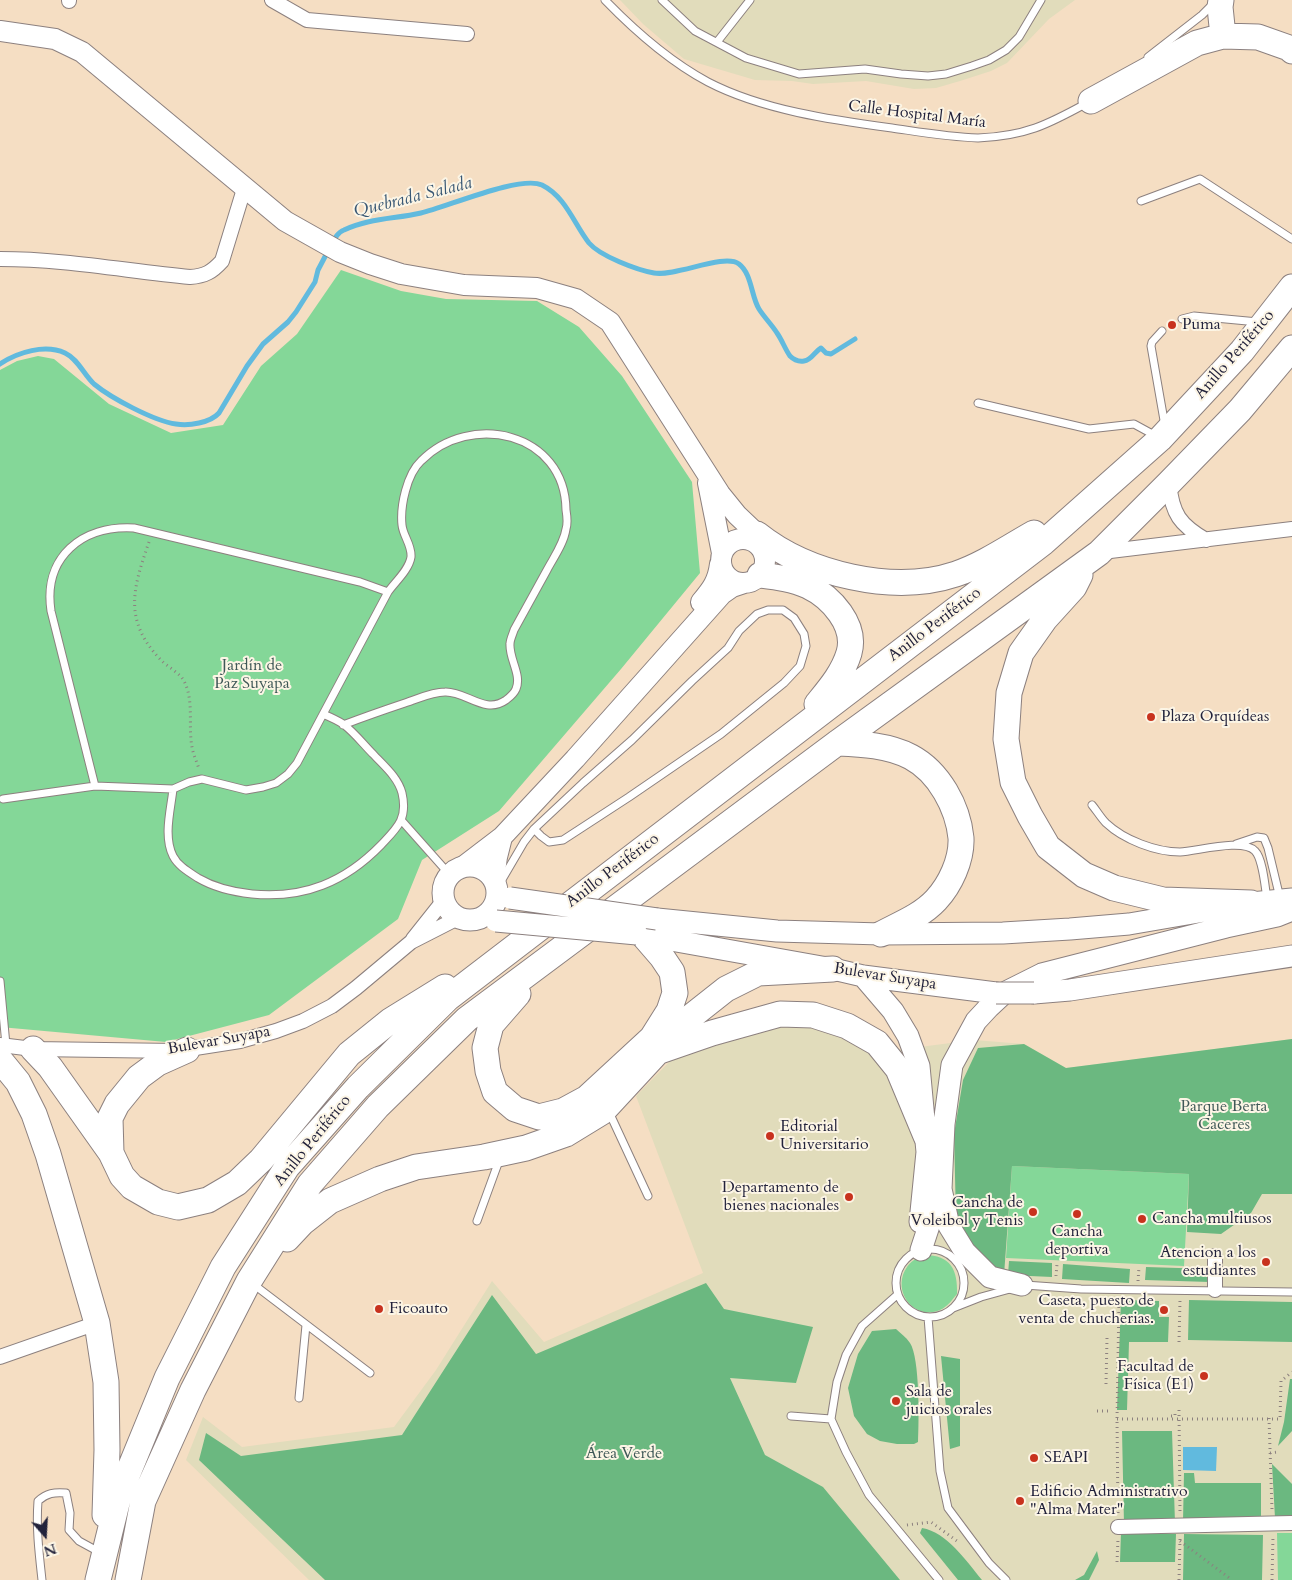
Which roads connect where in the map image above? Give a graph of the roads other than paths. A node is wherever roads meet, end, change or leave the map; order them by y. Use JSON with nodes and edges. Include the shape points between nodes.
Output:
{"nodes":[{"id":1,"x":272,"y":0,"type":"edge"},
{"id":2,"x":605,"y":0,"type":"edge"},
{"id":3,"x":662,"y":0,"type":"edge"},
{"id":4,"x":750,"y":0,"type":"edge"},
{"id":5,"x":1041,"y":0,"type":"edge"},
{"id":6,"x":1216,"y":0,"type":"edge"},
{"id":7,"x":1222,"y":0,"type":"edge"},
{"id":8,"x":0,"y":31,"type":"edge"},
{"id":9,"x":467,"y":34,"type":"dead end"},
{"id":10,"x":1223,"y":36,"type":"junction"},
{"id":11,"x":717,"y":42,"type":"junction"},
{"id":12,"x":1292,"y":51,"type":"edge"},
{"id":13,"x":1142,"y":61,"type":"dead end"},
{"id":14,"x":1135,"y":67,"type":"dead end"},
{"id":15,"x":1091,"y":102,"type":"junction"},
{"id":16,"x":244,"y":189,"type":"junction"},
{"id":17,"x":1141,"y":201,"type":"dead end"},
{"id":18,"x":1292,"y":239,"type":"edge"},
{"id":19,"x":0,"y":260,"type":"edge"},
{"id":20,"x":1292,"y":286,"type":"edge"},
{"id":21,"x":1182,"y":319,"type":"dead end"},
{"id":22,"x":1264,"y":323,"type":"junction"},
{"id":23,"x":1162,"y":331,"type":"dead end"},
{"id":24,"x":1292,"y":348,"type":"edge"},
{"id":25,"x":978,"y":403,"type":"dead end"},
{"id":26,"x":1163,"y":436,"type":"junction"},
{"id":27,"x":705,"y":472,"type":"junction"},
{"id":28,"x":1169,"y":483,"type":"junction"},
{"id":29,"x":1092,"y":499,"type":"junction"},
{"id":30,"x":1292,"y":529,"type":"edge"},
{"id":31,"x":718,"y":530,"type":"junction"},
{"id":32,"x":753,"y":534,"type":"junction"},
{"id":33,"x":1206,"y":540,"type":"junction"},
{"id":34,"x":1093,"y":556,"type":"junction"},
{"id":35,"x":721,"y":558,"type":"junction"},
{"id":36,"x":752,"y":579,"type":"junction"},
{"id":37,"x":388,"y":592,"type":"junction"},
{"id":38,"x":323,"y":714,"type":"junction"},
{"id":39,"x":343,"y":725,"type":"junction"},
{"id":40,"x":798,"y":730,"type":"junction"},
{"id":41,"x":837,"y":743,"type":"junction"},
{"id":42,"x":575,"y":759,"type":"junction"},
{"id":43,"x":95,"y":786,"type":"junction"},
{"id":44,"x":173,"y":788,"type":"junction"},
{"id":45,"x":3,"y":799,"type":"dead end"},
{"id":46,"x":1092,"y":805,"type":"dead end"},
{"id":47,"x":402,"y":821,"type":"junction"},
{"id":48,"x":534,"y":829,"type":"junction"},
{"id":49,"x":502,"y":837,"type":"junction"},
{"id":50,"x":1233,"y":845,"type":"junction"},
{"id":51,"x":457,"y":870,"type":"junction"},
{"id":52,"x":500,"y":890,"type":"junction"},
{"id":53,"x":444,"y":900,"type":"junction"},
{"id":54,"x":1279,"y":906,"type":"edge"},
{"id":55,"x":477,"y":920,"type":"junction"},
{"id":56,"x":646,"y":929,"type":"junction"},
{"id":57,"x":881,"y":934,"type":"junction"},
{"id":58,"x":411,"y":942,"type":"junction"},
{"id":59,"x":514,"y":947,"type":"junction"},
{"id":60,"x":555,"y":952,"type":"junction"},
{"id":61,"x":1292,"y":956,"type":"edge"},
{"id":62,"x":833,"y":969,"type":"junction"},
{"id":63,"x":863,"y":976,"type":"junction"},
{"id":64,"x":0,"y":981,"type":"edge"},
{"id":65,"x":33,"y":1049,"type":"junction"},
{"id":66,"x":2,"y":1050,"type":"edge"},
{"id":67,"x":187,"y":1050,"type":"junction"},
{"id":68,"x":658,"y":1052,"type":"junction"},
{"id":69,"x":606,"y":1107,"type":"junction"},
{"id":70,"x":926,"y":1136,"type":"junction"},
{"id":71,"x":111,"y":1153,"type":"junction"},
{"id":72,"x":501,"y":1153,"type":"junction"},
{"id":73,"x":941,"y":1189,"type":"junction"},
{"id":74,"x":648,"y":1196,"type":"dead end"},
{"id":75,"x":478,"y":1221,"type":"dead end"},
{"id":76,"x":916,"y":1252,"type":"junction"},
{"id":77,"x":1215,"y":1256,"type":"dead end"},
{"id":78,"x":248,"y":1281,"type":"junction"},
{"id":79,"x":1022,"y":1285,"type":"junction"},
{"id":80,"x":1215,"y":1290,"type":"junction"},
{"id":81,"x":1292,"y":1292,"type":"edge"},
{"id":82,"x":897,"y":1295,"type":"junction"},
{"id":83,"x":953,"y":1308,"type":"junction"},
{"id":84,"x":928,"y":1317,"type":"junction"},
{"id":85,"x":97,"y":1323,"type":"junction"},
{"id":86,"x":306,"y":1325,"type":"junction"},
{"id":87,"x":0,"y":1357,"type":"edge"},
{"id":88,"x":370,"y":1373,"type":"dead end"},
{"id":89,"x":299,"y":1398,"type":"dead end"},
{"id":90,"x":791,"y":1416,"type":"dead end"},
{"id":91,"x":832,"y":1420,"type":"junction"},
{"id":92,"x":1292,"y":1523,"type":"edge"},
{"id":93,"x":1118,"y":1526,"type":"road end"},
{"id":94,"x":103,"y":1554,"type":"junction"},
{"id":95,"x":42,"y":1580,"type":"edge"},
{"id":96,"x":98,"y":1580,"type":"edge"},
{"id":97,"x":128,"y":1580,"type":"edge"},
{"id":98,"x":939,"y":1580,"type":"edge"},
{"id":99,"x":1006,"y":1580,"type":"edge"}],
"edges":[{"from":1,"to":9,"type":"street","via":[[307,20]]},
{"from":2,"to":15,"type":"lane","name":"Calle Hospital María","via":[[660,51],[709,82],[758,101],[809,114],[859,124],[995,138],[1048,124]]},
{"from":3,"to":11,"type":"lane","via":[[696,31]]},
{"from":4,"to":11,"type":"lane"},
{"from":5,"to":11,"type":"lane","via":[[1019,37],[1006,50],[989,60],[935,76],[865,69],[799,74],[746,58]]},
{"from":6,"to":13,"type":"lane","via":[[1202,15]]},
{"from":7,"to":10,"type":"highway"},
{"from":8,"to":16,"type":"street","via":[[55,39],[82,52]]},
{"from":10,"to":12,"type":"highway","via":[[1258,37]]},
{"from":10,"to":15,"type":"highway","via":[[1196,43]]},
{"from":14,"to":15,"type":"lane","name":"Calle Hospital María"},
{"from":16,"to":19,"type":"street","via":[[222,261],[204,276]]},
{"from":16,"to":27,"type":"street","via":[[285,222],[340,252],[370,264],[401,274],[464,285],[537,288],[576,299],[610,322]]},
{"from":17,"to":18,"type":"lane","via":[[1200,179]]},
{"from":20,"to":22,"type":"highway","name":"Anillo Periférico"},
{"from":21,"to":22,"type":"lane","via":[[1194,316]]},
{"from":22,"to":26,"type":"highway","name":"Anillo Periférico"},
{"from":23,"to":26,"type":"lane","via":[[1151,346]]},
{"from":24,"to":28,"type":"highway","name":"Anillo Periférico","via":[[1240,410]]},
{"from":25,"to":26,"type":"lane","via":[[1089,429],[1134,424]]},
{"from":26,"to":29,"type":"highway","name":"Anillo Periférico"},
{"from":27,"to":31,"type":"street"},
{"from":27,"to":32,"type":"street"},
{"from":28,"to":33,"type":"street","via":[[1171,500],[1182,524]]},
{"from":28,"to":34,"type":"highway","name":"Anillo Periférico"},
{"from":29,"to":32,"type":"highway","via":[[981,563],[957,574],[912,582],[870,580],[824,570]]},
{"from":29,"to":40,"type":"highway","name":"Anillo Periférico","via":[[1044,542]]},
{"from":30,"to":33,"type":"street"},
{"from":31,"to":32,"type":"street","via":[[730,520],[738,520]]},
{"from":31,"to":35,"type":"street"},
{"from":32,"to":35,"type":"street","via":[[752,541],[743,539],[727,546]]},
{"from":32,"to":36,"type":"street","via":[[765,560],[764,568]]},
{"from":33,"to":34,"type":"street"},
{"from":34,"to":41,"type":"highway","name":"Anillo Periférico"},
{"from":34,"to":54,"type":"highway","via":[[1074,587],[1022,653],[1009,693],[1006,739],[1013,782],[1030,816],[1048,847],[1084,875],[1114,888],[1164,900]]},
{"from":35,"to":36,"type":"street","via":[[723,572],[728,578],[736,582]]},
{"from":35,"to":42,"type":"street","via":[[719,576],[713,587],[576,744]]},
{"from":36,"to":40,"type":"highway","via":[[786,578],[808,586],[838,609],[850,636],[850,651],[839,676]]},
{"from":36,"to":42,"type":"street","via":[[722,594]]},
{"from":37,"to":38,"type":"lane"},
{"from":37,"to":39,"type":"lane","via":[[411,557],[402,526],[407,483],[419,462],[436,447],[478,433],[502,435],[525,442],[554,466],[563,485],[567,528],[560,548],[514,630],[510,643],[517,688],[512,696],[504,702],[484,705],[460,693],[445,692]]},
{"from":37,"to":43,"type":"lane","via":[[360,582],[134,528],[118,527],[86,536],[59,560],[51,578],[49,597]]},
{"from":38,"to":39,"type":"lane"},
{"from":38,"to":44,"type":"lane","via":[[297,763],[276,783],[246,790],[202,779]]},
{"from":39,"to":47,"type":"lane","via":[[394,777],[402,792]]},
{"from":40,"to":59,"type":"highway","name":"Anillo Periférico"},
{"from":41,"to":57,"type":"highway","via":[[889,748],[911,757],[945,790],[956,815],[961,839],[951,880],[919,915]]},
{"from":41,"to":60,"type":"highway","name":"Anillo Periférico"},
{"from":42,"to":49,"type":"street"},
{"from":43,"to":44,"type":"lane"},
{"from":43,"to":45,"type":"lane"},
{"from":44,"to":47,"type":"lane","via":[[168,836],[173,856],[182,868],[198,878],[233,892],[271,896],[307,892],[338,879],[365,861]]},
{"from":46,"to":50,"type":"lane","via":[[1106,823],[1146,845],[1182,852]]},
{"from":47,"to":51,"type":"lane"},
{"from":48,"to":48,"type":"lane","via":[[728,648],[739,631],[757,614],[783,610],[794,618],[804,634],[806,646],[800,666],[721,734],[563,840],[549,842]]},
{"from":48,"to":52,"type":"lane"},
{"from":49,"to":51,"type":"street"},
{"from":49,"to":52,"type":"street","via":[[497,857]]},
{"from":50,"to":54,"type":"lane","via":[[1249,846],[1255,850]]},
{"from":50,"to":54,"type":"lane","via":[[1257,837],[1264,838]]},
{"from":51,"to":52,"type":"main road","via":[[473,866],[481,868],[489,872]]},
{"from":51,"to":53,"type":"main road","via":[[443,891]]},
{"from":52,"to":55,"type":"main road","via":[[492,911]]},
{"from":52,"to":56,"type":"main road","name":"Bulevar Suyapa","bridge":true},
{"from":53,"to":55,"type":"main road","via":[[452,913]]},
{"from":53,"to":58,"type":"street","name":"Bulevar Suyapa"},
{"from":54,"to":57,"type":"main road","name":"Bulevar Suyapa","via":[[1070,929]]},
{"from":54,"to":73,"type":"main road","via":[[1226,928],[1042,974],[1004,993],[976,1020],[952,1065],[944,1124]]},
{"from":55,"to":56,"type":"main road","name":"Bulevar Suyapa","bridge":true},
{"from":55,"to":58,"type":"street","name":"Bulevar Suyapa"},
{"from":56,"to":57,"type":"main road","name":"Bulevar Suyapa"},
{"from":56,"to":60,"type":"highway","via":[[672,972],[674,993],[669,1011],[652,1038],[587,1098],[563,1111],[539,1117],[515,1109],[495,1092],[484,1048],[491,1025]]},
{"from":56,"to":62,"type":"main road","name":"Bulevar Suyapa"},
{"from":58,"to":67,"type":"street","name":"Bulevar Suyapa","via":[[332,1006],[303,1021],[240,1041]]},
{"from":59,"to":71,"type":"highway","via":[[390,1021],[349,1054],[261,1160],[237,1183],[208,1200],[178,1207],[158,1202],[132,1187],[122,1176]]},
{"from":59,"to":94,"type":"highway","name":"Anillo Periférico","via":[[442,1004],[358,1087],[287,1167],[223,1267],[167,1378],[119,1496]]},
{"from":60,"to":78,"type":"highway","name":"Anillo Periférico","via":[[467,1019],[378,1106],[310,1184]]},
{"from":61,"to":63,"type":"main road","name":"Bulevar Suyapa","bridge":true,"via":[[1034,993],[996,993]]},
{"from":62,"to":63,"type":"main road","name":"Bulevar Suyapa"},
{"from":62,"to":68,"type":"highway","via":[[758,973],[726,989],[688,1018]]},
{"from":63,"to":70,"type":"main road","via":[[893,1011],[908,1036],[919,1066]]},
{"from":64,"to":66,"type":"lane"},
{"from":65,"to":66,"type":"street","name":"Bulevar Suyapa"},
{"from":65,"to":67,"type":"street","name":"Bulevar Suyapa"},
{"from":65,"to":71,"type":"highway","via":[[50,1067]]},
{"from":66,"to":85,"type":"highway","via":[[34,1114],[48,1154]]},
{"from":67,"to":71,"type":"highway","via":[[158,1063],[139,1077],[117,1104],[110,1118]]},
{"from":68,"to":69,"type":"highway"},
{"from":68,"to":70,"type":"highway","via":[[780,1014],[813,1015],[847,1026],[877,1043],[898,1069]]},
{"from":69,"to":72,"type":"highway","via":[[566,1134]]},
{"from":69,"to":74,"type":"lane"},
{"from":70,"to":76,"type":"main road"},
{"from":72,"to":75,"type":"lane"},
{"from":72,"to":78,"type":"highway","via":[[416,1167],[330,1201],[302,1222]]},
{"from":73,"to":76,"type":"main road"},
{"from":73,"to":79,"type":"main road","via":[[950,1226],[965,1252],[990,1277]]},
{"from":76,"to":82,"type":"lane","via":[[902,1262],[897,1272]]},
{"from":76,"to":83,"type":"lane","via":[[934,1248],[956,1260],[964,1284],[961,1297]]},
{"from":77,"to":80,"type":"street"},
{"from":78,"to":86,"type":"lane"},
{"from":78,"to":97,"type":"highway","name":"Anillo Periférico","via":[[193,1390],[144,1501]]},
{"from":79,"to":80,"type":"lane"},
{"from":79,"to":83,"type":"lane"},
{"from":80,"to":81,"type":"lane"},
{"from":82,"to":84,"type":"lane","via":[[910,1311]]},
{"from":82,"to":91,"type":"lane","via":[[862,1326],[846,1355]]},
{"from":83,"to":84,"type":"lane","via":[[942,1315]]},
{"from":84,"to":99,"type":"lane","via":[[936,1435],[948,1508],[989,1563]]},
{"from":85,"to":87,"type":"street"},
{"from":85,"to":94,"type":"highway","via":[[106,1382]]},
{"from":86,"to":88,"type":"lane"},
{"from":86,"to":89,"type":"lane"},
{"from":90,"to":91,"type":"lane"},
{"from":91,"to":98,"type":"lane","via":[[869,1495]]},
{"from":92,"to":93,"type":"street"},
{"from":94,"to":95,"type":"lane","via":[[79,1541],[68,1530],[70,1513],[66,1493],[45,1494],[38,1501],[37,1517]]},
{"from":94,"to":96,"type":"highway","name":"Anillo Periférico"}]}
